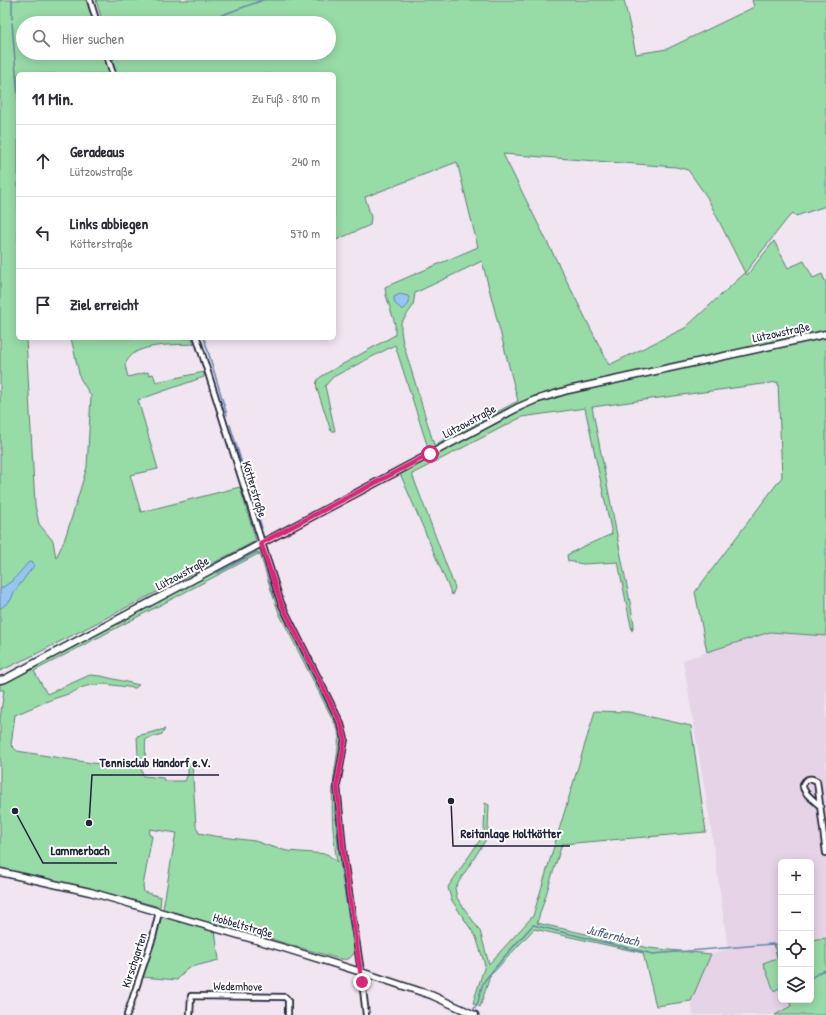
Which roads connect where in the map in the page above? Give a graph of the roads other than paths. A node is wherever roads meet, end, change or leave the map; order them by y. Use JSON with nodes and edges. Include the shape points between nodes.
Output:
{"nodes":[{"id":1,"x":90,"y":0,"type":"edge"},
{"id":2,"x":95,"y":16,"type":"edge"},
{"id":3,"x":108,"y":60,"type":"edge"},
{"id":4,"x":112,"y":72,"type":"edge"},
{"id":5,"x":826,"y":334,"type":"edge"},
{"id":6,"x":198,"y":340,"type":"edge"},
{"id":7,"x":261,"y":543,"type":"junction"},
{"id":8,"x":0,"y":680,"type":"edge"},
{"id":9,"x":820,"y":806,"type":"junction"},
{"id":10,"x":826,"y":853,"type":"edge"},
{"id":11,"x":0,"y":872,"type":"edge"},
{"id":12,"x":159,"y":912,"type":"junction"},
{"id":13,"x":360,"y":972,"type":"junction"},
{"id":14,"x":126,"y":1015,"type":"edge"},
{"id":15,"x":190,"y":1015,"type":"edge"},
{"id":16,"x":288,"y":1015,"type":"edge"},
{"id":17,"x":366,"y":1015,"type":"edge"},
{"id":18,"x":475,"y":1015,"type":"edge"}],
"edges":[{"from":1,"to":2,"type":"street"},
{"from":3,"to":4,"type":"street"},
{"from":5,"to":7,"type":"street","name":"Lützowstraße","via":[[568,390],[535,400]]},
{"from":6,"to":7,"type":"street","name":"Kötterstraße"},
{"from":7,"to":8,"type":"street","name":"Lützowstraße"},
{"from":7,"to":13,"type":"street","name":"Kötterstraße","via":[[281,603],[341,724],[345,739],[337,785],[344,859]]},
{"from":9,"to":9,"type":"street","via":[[817,781],[807,779],[804,782],[804,791]]},
{"from":9,"to":10,"type":"street"},
{"from":11,"to":12,"type":"street","name":"Hobbeltstraße","via":[[90,892]]},
{"from":12,"to":13,"type":"street","name":"Hobbeltstraße"},
{"from":12,"to":14,"type":"street","name":"Kirschgarten"},
{"from":13,"to":17,"type":"street","name":"Kötterstraße"},
{"from":13,"to":18,"type":"street","name":"Hobbeltstraße","via":[[431,995]]},
{"from":15,"to":16,"type":"street","name":"Wedemhove","via":[[191,996],[285,997],[288,1000]]}]}
